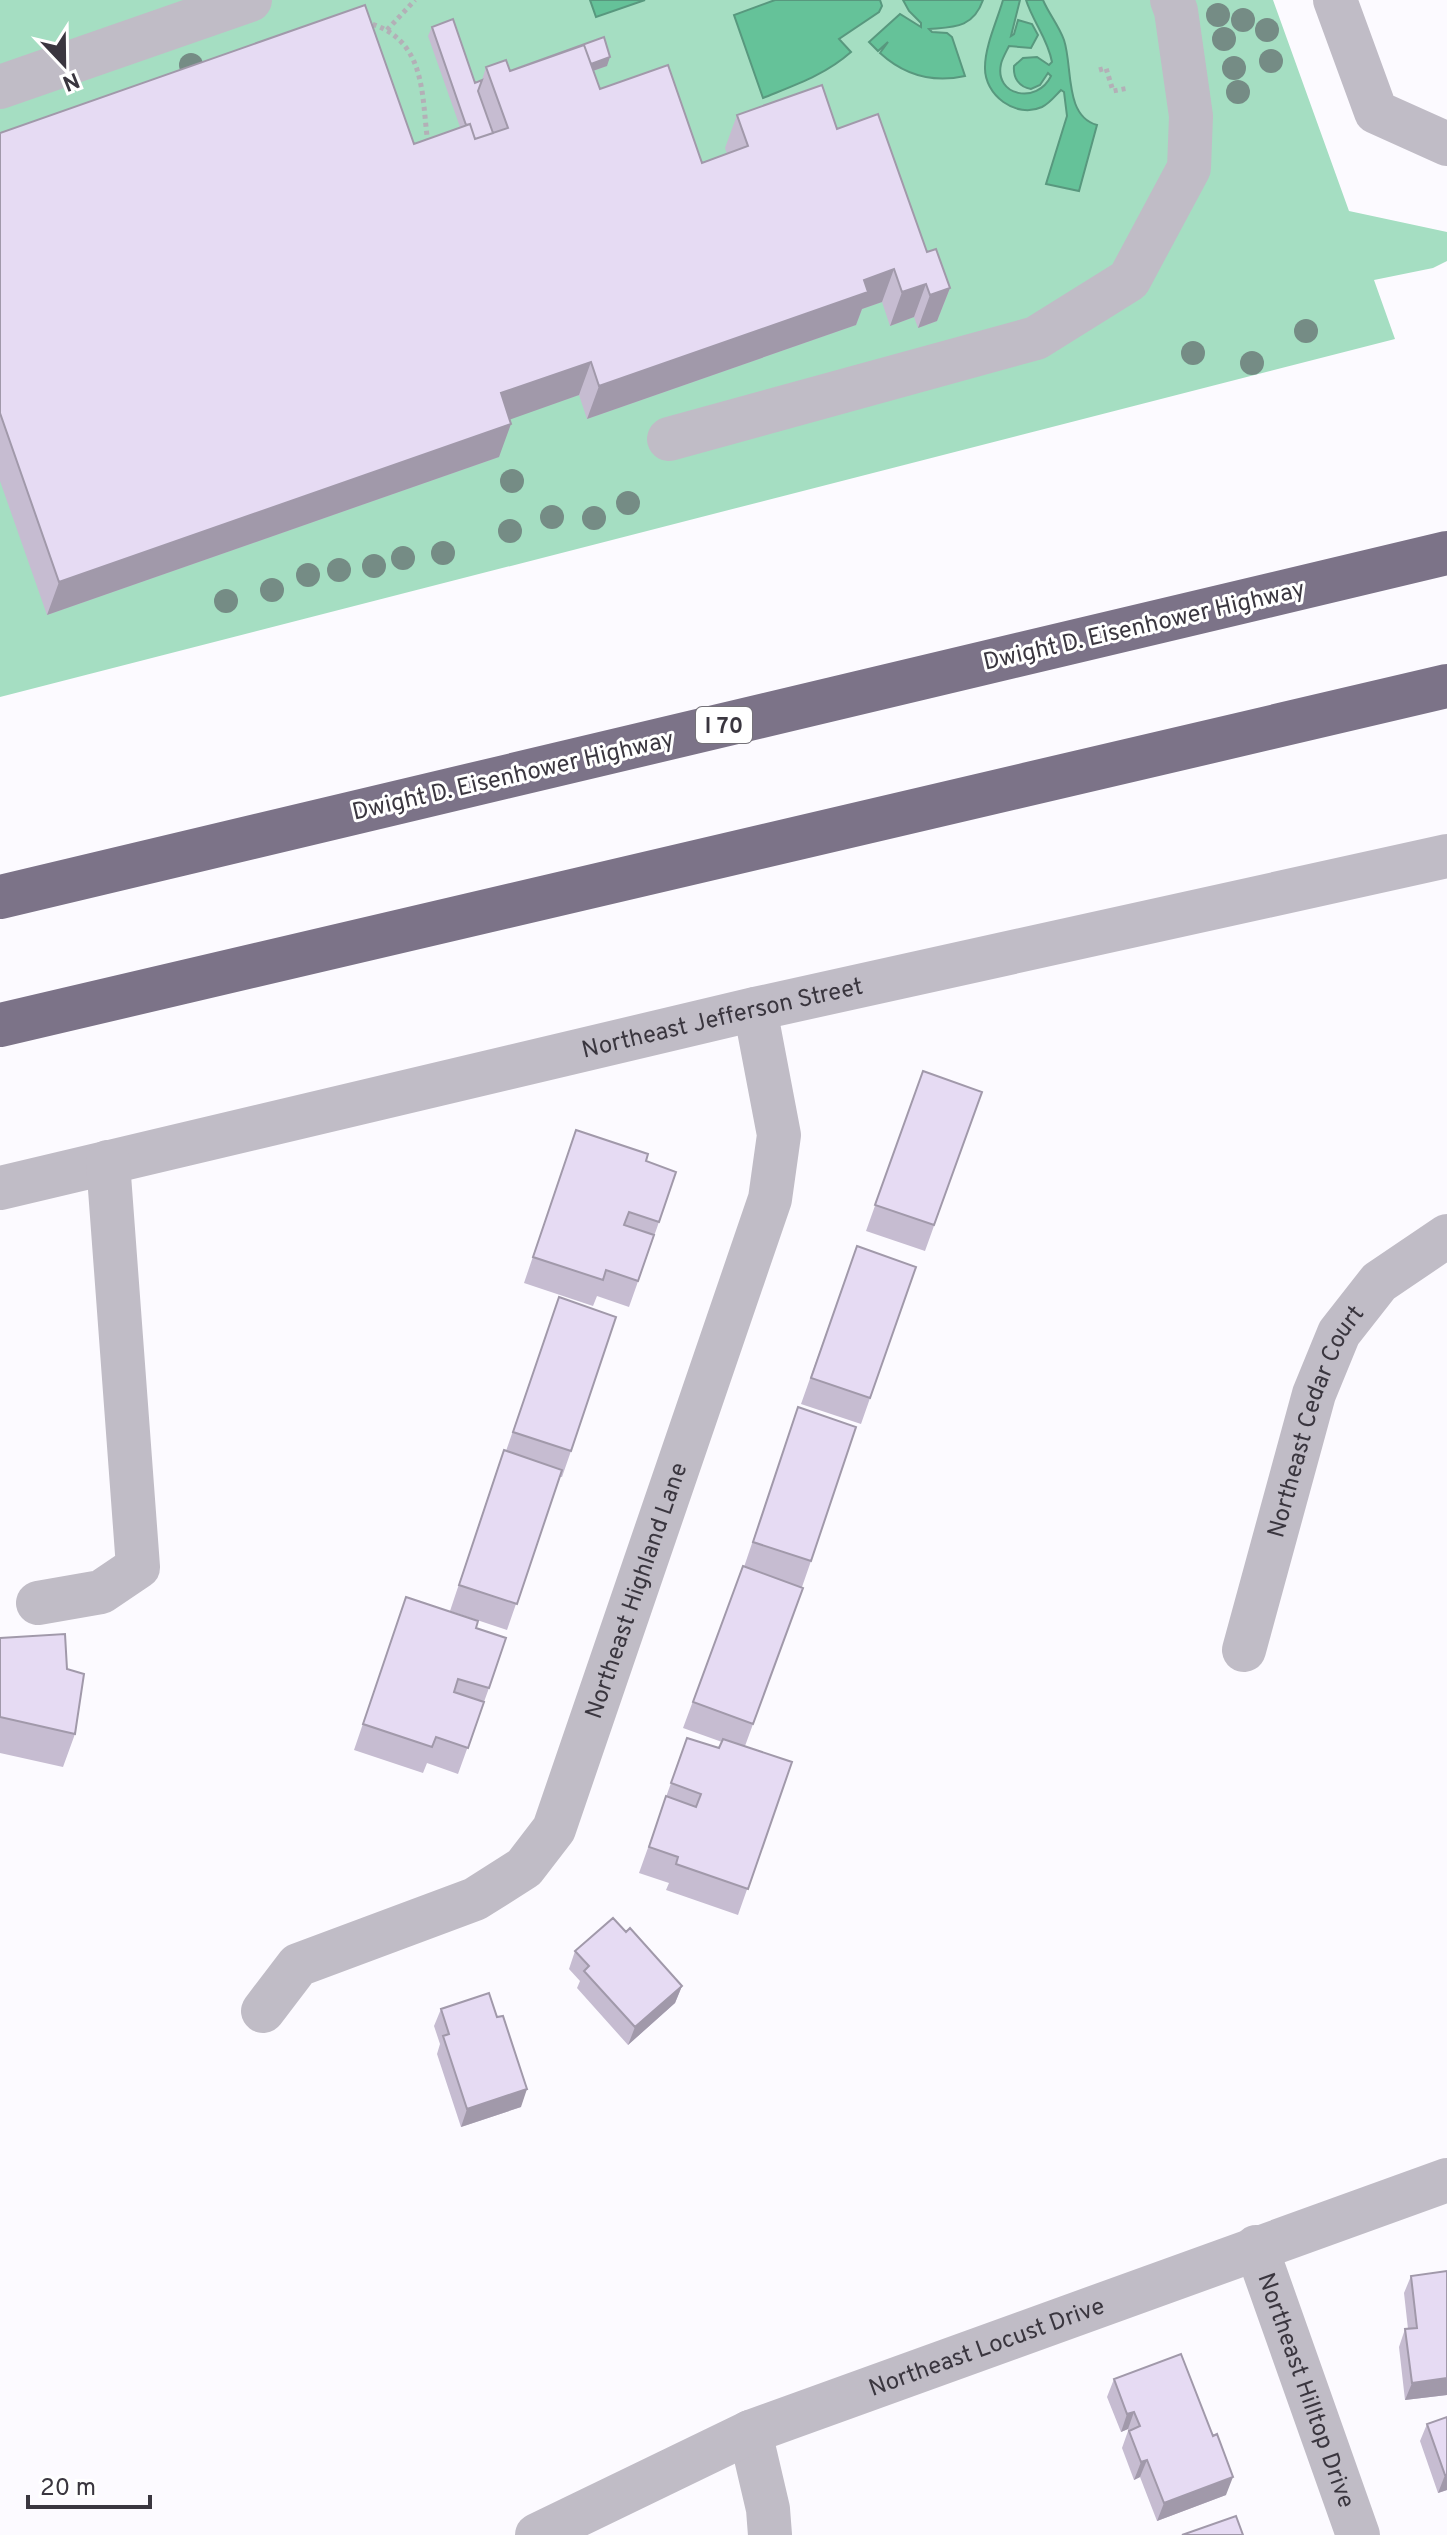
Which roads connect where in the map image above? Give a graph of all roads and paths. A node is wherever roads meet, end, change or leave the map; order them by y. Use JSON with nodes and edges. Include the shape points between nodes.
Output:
{"nodes":[{"id":1,"x":250,"y":0,"type":"edge"},
{"id":2,"x":415,"y":0,"type":"edge"},
{"id":3,"x":1172,"y":0,"type":"edge"},
{"id":4,"x":1335,"y":0,"type":"edge"},
{"id":5,"x":353,"y":19,"type":"edge"},
{"id":6,"x":387,"y":30,"type":"junction"},
{"id":7,"x":1099,"y":70,"type":"dead end"},
{"id":8,"x":0,"y":87,"type":"edge"},
{"id":9,"x":1129,"y":88,"type":"dead end"},
{"id":10,"x":1447,"y":144,"type":"edge"},
{"id":11,"x":429,"y":148,"type":"edge"},
{"id":12,"x":669,"y":439,"type":"dead end"},
{"id":13,"x":1447,"y":553,"type":"edge"},
{"id":14,"x":1447,"y":686,"type":"edge"},
{"id":15,"x":1447,"y":856,"type":"edge"},
{"id":16,"x":0,"y":897,"type":"edge"},
{"id":17,"x":755,"y":1009,"type":"junction"},
{"id":18,"x":0,"y":1025,"type":"edge"},
{"id":19,"x":108,"y":1162,"type":"junction"},
{"id":20,"x":0,"y":1188,"type":"edge"},
{"id":21,"x":1447,"y":1236,"type":"edge"},
{"id":22,"x":38,"y":1603,"type":"dead end"},
{"id":23,"x":1244,"y":1650,"type":"dead end"},
{"id":24,"x":263,"y":2011,"type":"dead end"},
{"id":25,"x":1447,"y":2180,"type":"edge"},
{"id":26,"x":1256,"y":2247,"type":"junction"},
{"id":27,"x":750,"y":2432,"type":"junction"},
{"id":28,"x":537,"y":2535,"type":"edge"},
{"id":29,"x":770,"y":2535,"type":"edge"},
{"id":30,"x":1358,"y":2535,"type":"edge"}],
"edges":[{"from":1,"to":8,"type":"street"},
{"from":2,"to":6,"type":"path"},
{"from":3,"to":12,"type":"street","via":[[1191,116],[1189,168],[1129,280],[1036,338]]},
{"from":4,"to":10,"type":"street","via":[[1376,112]]},
{"from":5,"to":6,"type":"path"},
{"from":6,"to":11,"type":"path","via":[[403,42],[420,75]]},
{"from":7,"to":9,"type":"path","via":[[1106,68],[1113,91]]},
{"from":13,"to":16,"type":"highway","name":"Dwight D. Eisenhower Highway","number":"I 70"},
{"from":14,"to":18,"type":"highway"},
{"from":15,"to":17,"type":"street","name":"Northeast Jefferson Street"},
{"from":17,"to":19,"type":"street","name":"Northeast Jefferson Street"},
{"from":17,"to":24,"type":"street","name":"Northeast Highland Lane","via":[[779,1135],[770,1199],[554,1829],[524,1868],[475,1899],[298,1965]]},
{"from":19,"to":20,"type":"street","name":"Northeast Jefferson Street"},
{"from":19,"to":22,"type":"street","via":[[138,1567],[101,1592]]},
{"from":21,"to":23,"type":"street","name":"Northeast Cedar Court","via":[[1379,1282],[1339,1333],[1314,1394]]},
{"from":25,"to":26,"type":"street","name":"Northeast Locust Drive"},
{"from":26,"to":27,"type":"street","name":"Northeast Locust Drive"},
{"from":26,"to":30,"type":"street","name":"Northeast Hilltop Drive"},
{"from":27,"to":28,"type":"street","name":"Northeast Locust Drive"},
{"from":27,"to":29,"type":"street"}]}
